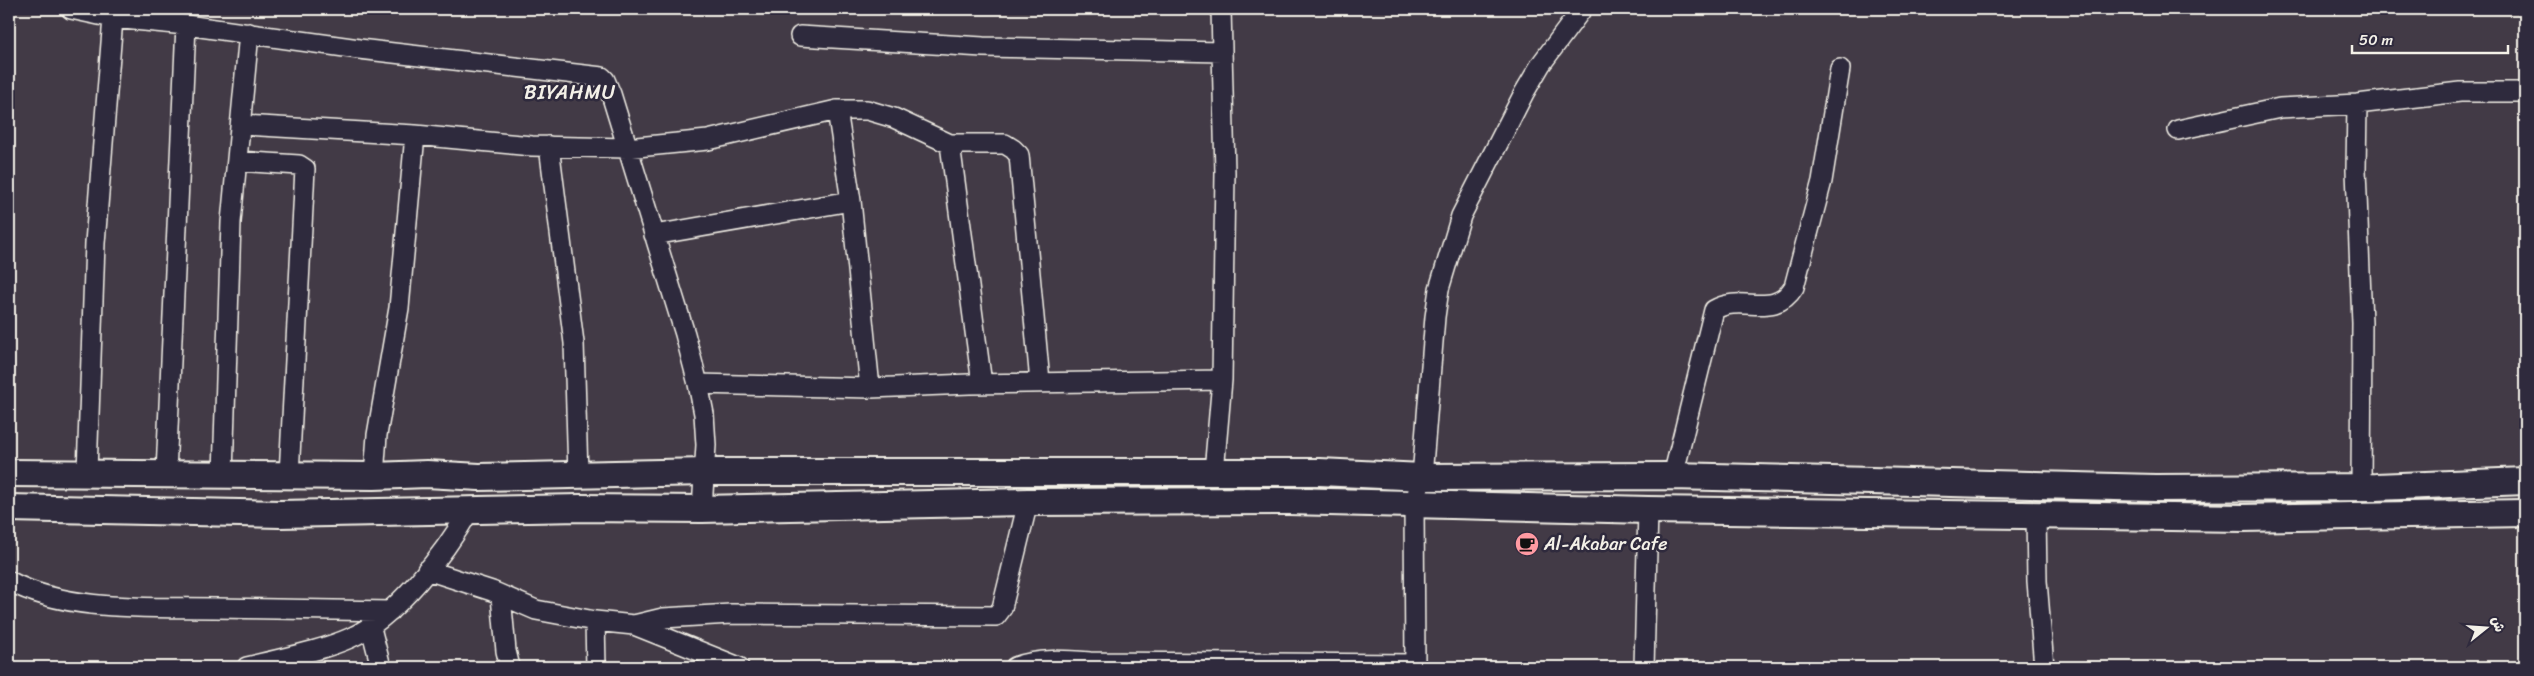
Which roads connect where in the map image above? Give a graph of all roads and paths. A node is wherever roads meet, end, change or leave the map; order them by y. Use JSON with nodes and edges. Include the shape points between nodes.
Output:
{"nodes":[{"id":1,"x":71,"y":9,"type":"edge"},
{"id":2,"x":1221,"y":9,"type":"edge"},
{"id":3,"x":1582,"y":9,"type":"edge"},
{"id":4,"x":113,"y":18,"type":"junction"},
{"id":5,"x":186,"y":25,"type":"junction"},
{"id":6,"x":249,"y":33,"type":"junction"},
{"id":7,"x":800,"y":36,"type":"dead end"},
{"id":8,"x":1222,"y":52,"type":"junction"},
{"id":9,"x":1840,"y":69,"type":"dead end"},
{"id":10,"x":2525,"y":92,"type":"edge"},
{"id":11,"x":2357,"y":104,"type":"junction"},
{"id":12,"x":837,"y":110,"type":"junction"},
{"id":13,"x":242,"y":125,"type":"junction"},
{"id":14,"x":2178,"y":130,"type":"dead end"},
{"id":15,"x":415,"y":135,"type":"junction"},
{"id":16,"x":950,"y":144,"type":"junction"},
{"id":17,"x":550,"y":146,"type":"junction"},
{"id":18,"x":627,"y":148,"type":"junction"},
{"id":19,"x":237,"y":161,"type":"junction"},
{"id":20,"x":852,"y":201,"type":"junction"},
{"id":21,"x":654,"y":235,"type":"junction"},
{"id":22,"x":1222,"y":380,"type":"junction"},
{"id":23,"x":1040,"y":382,"type":"junction"},
{"id":24,"x":698,"y":384,"type":"junction"},
{"id":25,"x":982,"y":384,"type":"junction"},
{"id":26,"x":870,"y":388,"type":"junction"},
{"id":27,"x":87,"y":472,"type":"junction"},
{"id":28,"x":705,"y":472,"type":"junction"},
{"id":29,"x":1214,"y":472,"type":"junction"},
{"id":30,"x":9,"y":473,"type":"edge"},
{"id":31,"x":166,"y":474,"type":"junction"},
{"id":32,"x":223,"y":474,"type":"junction"},
{"id":33,"x":289,"y":474,"type":"junction"},
{"id":34,"x":578,"y":474,"type":"junction"},
{"id":35,"x":374,"y":476,"type":"junction"},
{"id":36,"x":1673,"y":476,"type":"junction"},
{"id":37,"x":1422,"y":477,"type":"junction"},
{"id":38,"x":2525,"y":481,"type":"edge"},
{"id":39,"x":2361,"y":487,"type":"junction"},
{"id":40,"x":1028,"y":502,"type":"junction"},
{"id":41,"x":1414,"y":505,"type":"junction"},
{"id":42,"x":9,"y":508,"type":"edge"},
{"id":43,"x":702,"y":509,"type":"junction"},
{"id":44,"x":1648,"y":510,"type":"junction"},
{"id":45,"x":469,"y":511,"type":"junction"},
{"id":46,"x":2525,"y":513,"type":"edge"},
{"id":47,"x":2036,"y":514,"type":"junction"},
{"id":48,"x":428,"y":570,"type":"junction"},
{"id":49,"x":9,"y":581,"type":"edge"},
{"id":50,"x":501,"y":596,"type":"junction"},
{"id":51,"x":390,"y":611,"type":"junction"},
{"id":52,"x":595,"y":621,"type":"junction"},
{"id":53,"x":634,"y":625,"type":"junction"},
{"id":54,"x":371,"y":628,"type":"junction"},
{"id":55,"x":298,"y":661,"type":"edge"},
{"id":56,"x":1415,"y":666,"type":"edge"},
{"id":57,"x":248,"y":667,"type":"edge"},
{"id":58,"x":381,"y":667,"type":"edge"},
{"id":59,"x":510,"y":667,"type":"edge"},
{"id":60,"x":596,"y":667,"type":"edge"},
{"id":61,"x":739,"y":667,"type":"edge"},
{"id":62,"x":1015,"y":667,"type":"edge"},
{"id":63,"x":1644,"y":667,"type":"edge"},
{"id":64,"x":2044,"y":667,"type":"edge"}],
"edges":[{"from":1,"to":4,"type":"street"},
{"from":2,"to":8,"type":"street"},
{"from":3,"to":37,"type":"street","via":[[1524,92],[1461,216],[1449,250],[1435,317]]},
{"from":4,"to":5,"type":"street"},
{"from":4,"to":27,"type":"street","via":[[95,243]]},
{"from":5,"to":6,"type":"street"},
{"from":5,"to":31,"type":"street"},
{"from":6,"to":13,"type":"street"},
{"from":6,"to":18,"type":"street","via":[[602,77]]},
{"from":7,"to":8,"type":"street","via":[[983,47]]},
{"from":8,"to":22,"type":"street","via":[[1225,173]]},
{"from":9,"to":36,"type":"street","via":[[1822,181],[1794,287],[1787,298],[1771,304],[1729,304],[1714,310]]},
{"from":10,"to":11,"type":"street","via":[[2460,92]]},
{"from":11,"to":14,"type":"street","via":[[2280,108]]},
{"from":11,"to":39,"type":"street","via":[[2356,170],[2362,323]]},
{"from":12,"to":16,"type":"street","via":[[867,110],[894,118]]},
{"from":12,"to":18,"type":"street","via":[[708,140]]},
{"from":12,"to":20,"type":"street"},
{"from":13,"to":15,"type":"street"},
{"from":13,"to":19,"type":"street"},
{"from":15,"to":17,"type":"street"},
{"from":15,"to":35,"type":"street","via":[[400,308],[377,435]]},
{"from":16,"to":23,"type":"street","via":[[1005,144],[1019,155]]},
{"from":16,"to":25,"type":"street"},
{"from":17,"to":18,"type":"street"},
{"from":17,"to":34,"type":"street","via":[[574,343]]},
{"from":18,"to":21,"type":"street"},
{"from":19,"to":32,"type":"street","via":[[231,222]]},
{"from":19,"to":33,"type":"street","via":[[299,165],[306,169]]},
{"from":20,"to":21,"type":"street"},
{"from":20,"to":26,"type":"street"},
{"from":21,"to":24,"type":"street"},
{"from":22,"to":23,"type":"street"},
{"from":22,"to":29,"type":"street"},
{"from":23,"to":25,"type":"street"},
{"from":24,"to":26,"type":"street"},
{"from":24,"to":28,"type":"street","via":[[704,414]]},
{"from":25,"to":26,"type":"street"},
{"from":27,"to":30,"type":"main road"},
{"from":27,"to":31,"type":"main road"},
{"from":28,"to":29,"type":"main road"},
{"from":28,"to":34,"type":"main road"},
{"from":28,"to":43,"type":"street"},
{"from":29,"to":37,"type":"main road","via":[[1320,472]]},
{"from":31,"to":32,"type":"main road"},
{"from":32,"to":33,"type":"main road"},
{"from":33,"to":35,"type":"main road"},
{"from":34,"to":35,"type":"main road"},
{"from":36,"to":37,"type":"main road"},
{"from":36,"to":39,"type":"main road","via":[[2155,488]]},
{"from":37,"to":41,"type":"street"},
{"from":38,"to":39,"type":"main road"},
{"from":40,"to":41,"type":"main road","via":[[1289,501]]},
{"from":40,"to":43,"type":"main road"},
{"from":40,"to":53,"type":"street","via":[[1002,608],[992,618],[731,614],[663,618]]},
{"from":41,"to":44,"type":"main road"},
{"from":41,"to":56,"type":"street"},
{"from":42,"to":45,"type":"main road","via":[[280,514]]},
{"from":43,"to":45,"type":"main road"},
{"from":44,"to":47,"type":"main road"},
{"from":44,"to":63,"type":"street"},
{"from":45,"to":48,"type":"street"},
{"from":46,"to":47,"type":"main road","via":[[2243,518]]},
{"from":47,"to":64,"type":"street"},
{"from":48,"to":50,"type":"street"},
{"from":48,"to":51,"type":"street"},
{"from":49,"to":51,"type":"street","via":[[32,592],[130,607]]},
{"from":50,"to":52,"type":"street","via":[[536,610]]},
{"from":50,"to":59,"type":"street"},
{"from":51,"to":54,"type":"street"},
{"from":52,"to":53,"type":"street"},
{"from":52,"to":60,"type":"street"},
{"from":53,"to":61,"type":"street"},
{"from":54,"to":55,"type":"street"},
{"from":54,"to":58,"type":"street"},
{"from":55,"to":57,"type":"street"},
{"from":56,"to":62,"type":"street","via":[[1068,660],[1033,662]]}]}
